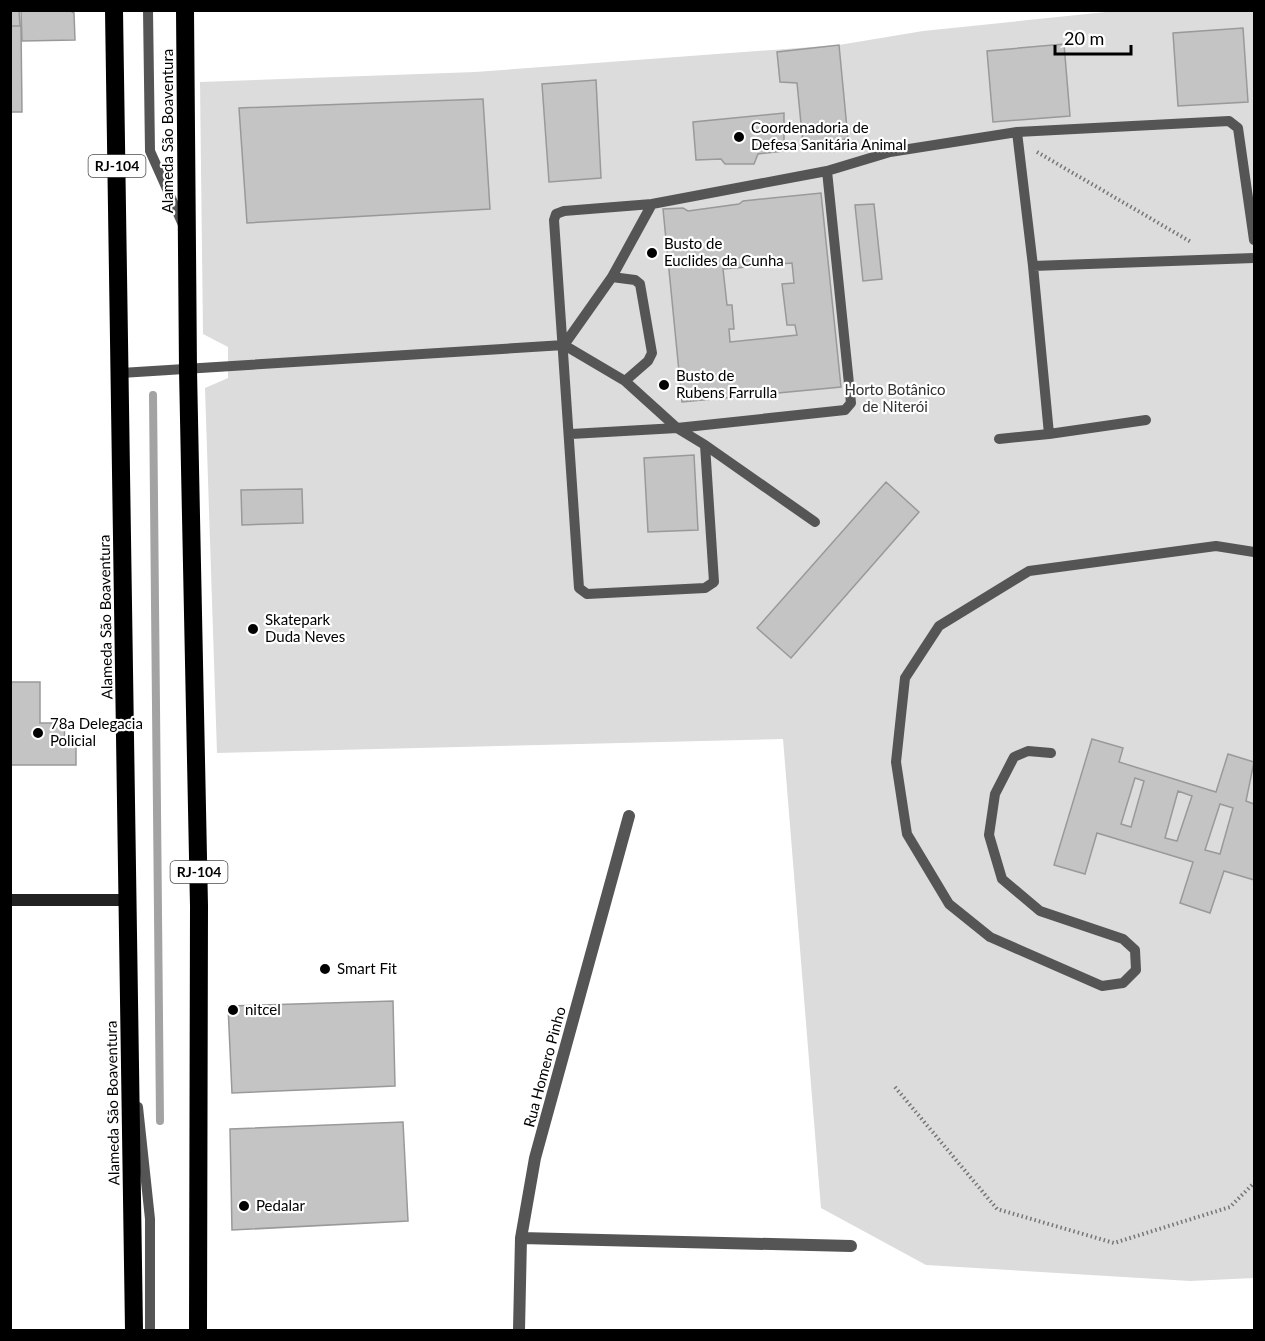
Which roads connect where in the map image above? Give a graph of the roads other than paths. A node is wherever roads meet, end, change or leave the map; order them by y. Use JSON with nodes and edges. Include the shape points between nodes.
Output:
{"nodes":[{"id":1,"x":114,"y":10,"type":"edge"},
{"id":2,"x":148,"y":10,"type":"edge"},
{"id":3,"x":185,"y":10,"type":"edge"},
{"id":4,"x":1017,"y":136,"type":"junction"},
{"id":5,"x":827,"y":171,"type":"junction"},
{"id":6,"x":652,"y":204,"type":"junction"},
{"id":7,"x":187,"y":233,"type":"junction"},
{"id":8,"x":1254,"y":240,"type":"edge"},
{"id":9,"x":1254,"y":258,"type":"edge"},
{"id":10,"x":1033,"y":266,"type":"junction"},
{"id":11,"x":612,"y":277,"type":"junction"},
{"id":12,"x":564,"y":345,"type":"junction"},
{"id":13,"x":188,"y":370,"type":"junction"},
{"id":14,"x":121,"y":373,"type":"junction"},
{"id":15,"x":625,"y":381,"type":"junction"},
{"id":16,"x":1146,"y":420,"type":"dead end"},
{"id":17,"x":677,"y":428,"type":"junction"},
{"id":18,"x":571,"y":434,"type":"junction"},
{"id":19,"x":1049,"y":434,"type":"junction"},
{"id":20,"x":999,"y":439,"type":"dead end"},
{"id":21,"x":705,"y":445,"type":"junction"},
{"id":22,"x":815,"y":522,"type":"dead end"},
{"id":23,"x":1254,"y":552,"type":"edge"},
{"id":24,"x":1051,"y":753,"type":"dead end"},
{"id":25,"x":629,"y":816,"type":"dead end"},
{"id":26,"x":10,"y":900,"type":"edge"},
{"id":27,"x":128,"y":900,"type":"junction"},
{"id":28,"x":130,"y":1044,"type":"junction"},
{"id":29,"x":521,"y":1238,"type":"junction"},
{"id":30,"x":851,"y":1246,"type":"dead end"},
{"id":31,"x":134,"y":1330,"type":"edge"},
{"id":32,"x":150,"y":1330,"type":"edge"},
{"id":33,"x":198,"y":1330,"type":"edge"},
{"id":34,"x":519,"y":1330,"type":"edge"}],
"edges":[{"from":1,"to":14,"type":"highway","name":"Alameda São Boaventura","number":"RJ-104"},
{"from":2,"to":7,"type":"lane","via":[[150,151]]},
{"from":3,"to":7,"type":"highway","name":"Alameda São Boaventura","number":"RJ-104"},
{"from":4,"to":5,"type":"lane","via":[[890,152]]},
{"from":4,"to":8,"type":"lane","via":[[1228,121],[1238,128]]},
{"from":4,"to":10,"type":"lane"},
{"from":5,"to":6,"type":"lane"},
{"from":5,"to":17,"type":"lane","via":[[849,408]]},
{"from":6,"to":11,"type":"lane"},
{"from":6,"to":12,"type":"lane","via":[[556,214]]},
{"from":7,"to":13,"type":"highway","name":"Alameda São Boaventura","number":"RJ-104"},
{"from":9,"to":10,"type":"lane"},
{"from":10,"to":19,"type":"lane"},
{"from":11,"to":12,"type":"lane"},
{"from":11,"to":15,"type":"lane","via":[[640,284],[652,353]]},
{"from":12,"to":13,"type":"lane"},
{"from":12,"to":15,"type":"lane"},
{"from":12,"to":18,"type":"lane"},
{"from":13,"to":14,"type":"lane"},
{"from":13,"to":33,"type":"highway","name":"Alameda São Boaventura","number":"RJ-104","via":[[199,906]]},
{"from":14,"to":27,"type":"highway","name":"Alameda São Boaventura","number":"RJ-104"},
{"from":15,"to":17,"type":"lane"},
{"from":16,"to":19,"type":"lane"},
{"from":17,"to":18,"type":"lane"},
{"from":17,"to":21,"type":"lane"},
{"from":18,"to":21,"type":"lane","via":[[579,588],[587,594],[712,585]]},
{"from":19,"to":20,"type":"lane"},
{"from":21,"to":22,"type":"lane"},
{"from":23,"to":24,"type":"lane","via":[[1216,546],[1029,572],[939,626],[906,678],[896,762],[907,834],[949,904],[990,937],[1102,986],[1123,983],[1136,970],[1135,950],[1123,939],[1040,912],[1002,879],[989,834],[995,794],[1014,757],[1028,751]]},
{"from":25,"to":29,"type":"street","name":"Rua Homero Pinho","via":[[536,1158]]},
{"from":26,"to":27,"type":"street"},
{"from":27,"to":28,"type":"highway","name":"Alameda São Boaventura","number":"RJ-104"},
{"from":28,"to":31,"type":"highway","name":"Alameda São Boaventura","number":"RJ-104"},
{"from":28,"to":32,"type":"lane","via":[[150,1219]]},
{"from":29,"to":30,"type":"street"},
{"from":29,"to":34,"type":"street","name":"Rua Homero Pinho"}]}
